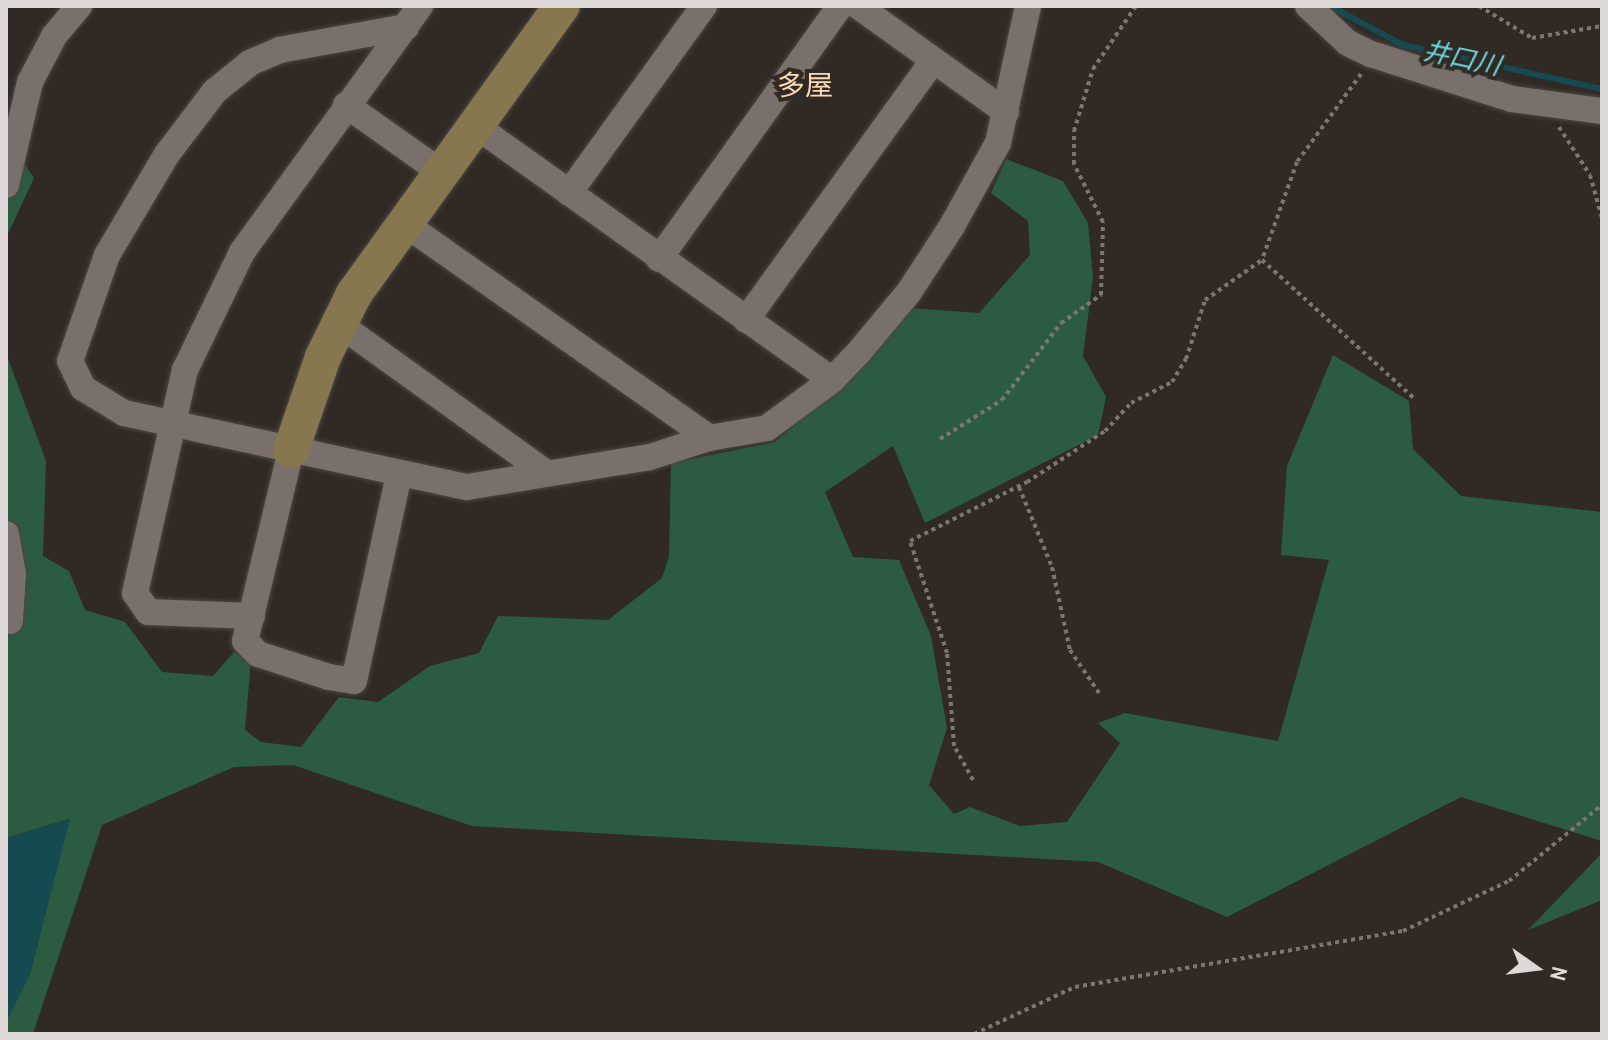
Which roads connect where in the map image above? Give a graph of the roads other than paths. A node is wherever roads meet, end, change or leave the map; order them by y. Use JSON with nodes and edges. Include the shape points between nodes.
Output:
{"nodes":[{"id":1,"x":79,"y":6,"type":"edge"},
{"id":2,"x":562,"y":6,"type":"edge"},
{"id":3,"x":704,"y":6,"type":"edge"},
{"id":4,"x":840,"y":6,"type":"edge"},
{"id":5,"x":858,"y":6,"type":"edge"},
{"id":6,"x":1028,"y":6,"type":"edge"},
{"id":7,"x":1308,"y":6,"type":"edge"},
{"id":8,"x":413,"y":17,"type":"edge"},
{"id":9,"x":933,"y":61,"type":"junction"},
{"id":10,"x":346,"y":105,"type":"junction"},
{"id":11,"x":1602,"y":111,"type":"edge"},
{"id":12,"x":1006,"y":112,"type":"junction"},
{"id":13,"x":476,"y":126,"type":"junction"},
{"id":14,"x":442,"y":173,"type":"junction"},
{"id":15,"x":6,"y":185,"type":"edge"},
{"id":16,"x":569,"y":193,"type":"junction"},
{"id":17,"x":405,"y":224,"type":"junction"},
{"id":18,"x":659,"y":259,"type":"junction"},
{"id":19,"x":746,"y":320,"type":"junction"},
{"id":20,"x":339,"y":324,"type":"junction"},
{"id":21,"x":832,"y":380,"type":"junction"},
{"id":22,"x":172,"y":423,"type":"junction"},
{"id":23,"x":709,"y":438,"type":"junction"},
{"id":24,"x":291,"y":450,"type":"junction"},
{"id":25,"x":545,"y":472,"type":"junction"},
{"id":26,"x":399,"y":475,"type":"junction"},
{"id":27,"x":6,"y":534,"type":"edge"},
{"id":28,"x":252,"y":616,"type":"junction"},
{"id":29,"x":10,"y":621,"type":"dead end"}],
"edges":[{"from":1,"to":15,"type":"street","via":[[54,36],[30,82]]},
{"from":2,"to":13,"type":"street"},
{"from":3,"to":16,"type":"street"},
{"from":4,"to":18,"type":"street"},
{"from":5,"to":9,"type":"street"},
{"from":6,"to":12,"type":"street"},
{"from":7,"to":11,"type":"street","via":[[1348,43],[1371,54],[1550,108]]},
{"from":8,"to":10,"type":"street"},
{"from":8,"to":22,"type":"street","via":[[264,56],[215,91],[167,154],[107,255],[70,361],[89,392],[124,413]]},
{"from":9,"to":12,"type":"street"},
{"from":9,"to":19,"type":"street"},
{"from":10,"to":14,"type":"street"},
{"from":10,"to":22,"type":"street","via":[[242,252],[185,370]]},
{"from":12,"to":21,"type":"street","via":[[998,143],[952,226],[909,292]]},
{"from":13,"to":14,"type":"street"},
{"from":13,"to":16,"type":"street"},
{"from":14,"to":17,"type":"street"},
{"from":16,"to":18,"type":"street"},
{"from":17,"to":20,"type":"street","via":[[354,294]]},
{"from":17,"to":23,"type":"street"},
{"from":18,"to":19,"type":"street"},
{"from":19,"to":21,"type":"street"},
{"from":20,"to":24,"type":"street"},
{"from":20,"to":25,"type":"street"},
{"from":21,"to":23,"type":"street","via":[[767,428]]},
{"from":22,"to":24,"type":"street"},
{"from":22,"to":28,"type":"street","via":[[135,593],[148,612]]},
{"from":23,"to":25,"type":"street","via":[[650,457]]},
{"from":24,"to":26,"type":"street"},
{"from":24,"to":28,"type":"street"},
{"from":25,"to":26,"type":"street","via":[[467,487]]},
{"from":26,"to":28,"type":"street","via":[[354,681],[258,654],[245,641]]},
{"from":27,"to":29,"type":"street","via":[[13,574]]}]}
